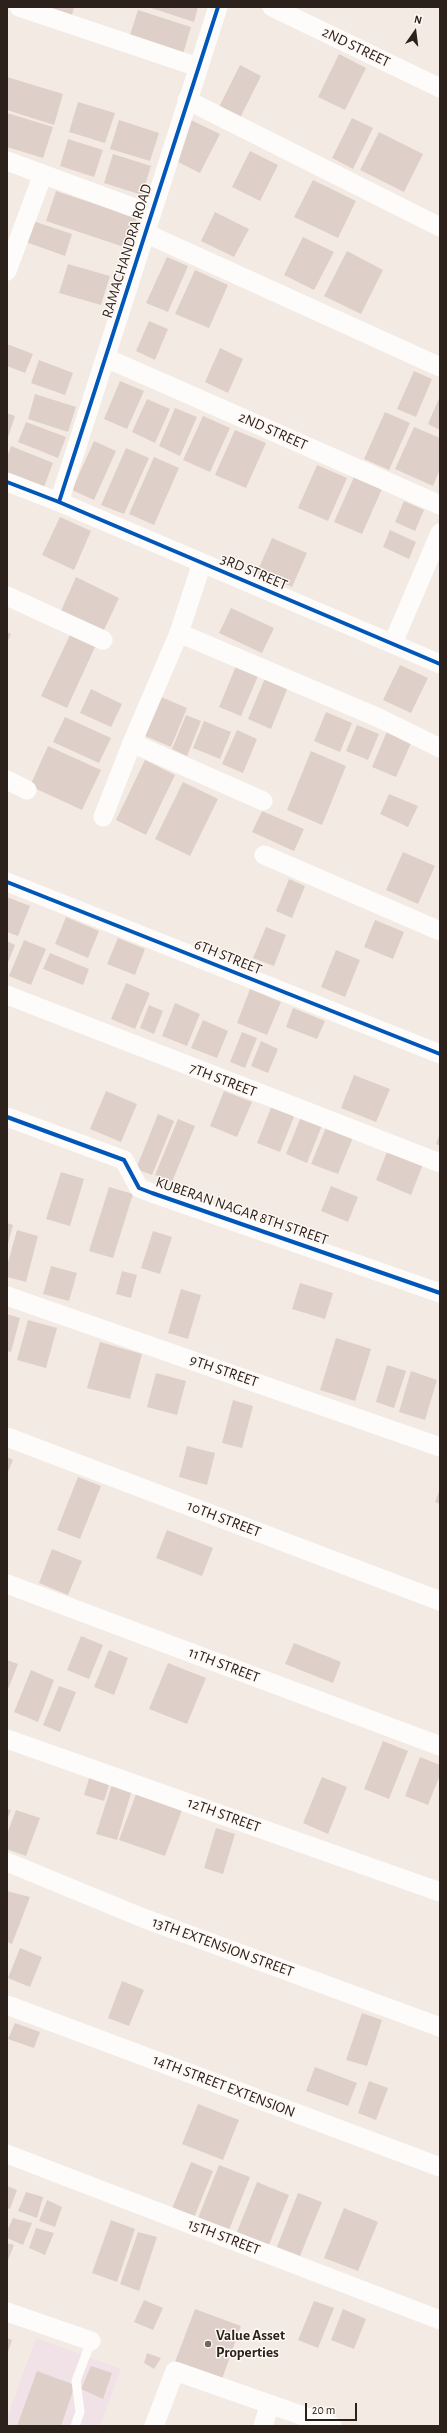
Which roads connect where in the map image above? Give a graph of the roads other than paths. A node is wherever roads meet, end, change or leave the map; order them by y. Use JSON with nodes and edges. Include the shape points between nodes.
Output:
{"nodes":[{"id":1,"x":19,"y":7,"type":"edge"},
{"id":2,"x":218,"y":7,"type":"edge"},
{"id":3,"x":272,"y":7,"type":"edge"},
{"id":4,"x":198,"y":67,"type":"junction"},
{"id":5,"x":440,"y":88,"type":"edge"},
{"id":6,"x":187,"y":100,"type":"junction"},
{"id":7,"x":7,"y":161,"type":"edge"},
{"id":8,"x":43,"y":174,"type":"junction"},
{"id":9,"x":151,"y":214,"type":"junction"},
{"id":10,"x":440,"y":227,"type":"edge"},
{"id":11,"x":145,"y":233,"type":"junction"},
{"id":12,"x":7,"y":271,"type":"edge"},
{"id":13,"x":106,"y":358,"type":"junction"},
{"id":14,"x":440,"y":367,"type":"edge"},
{"id":15,"x":7,"y":482,"type":"edge"},
{"id":16,"x":59,"y":502,"type":"junction"},
{"id":17,"x":440,"y":505,"type":"edge"},
{"id":18,"x":440,"y":533,"type":"edge"},
{"id":19,"x":202,"y":563,"type":"junction"},
{"id":20,"x":7,"y":596,"type":"edge"},
{"id":21,"x":179,"y":634,"type":"junction"},
{"id":22,"x":103,"y":640,"type":"dead end"},
{"id":23,"x":393,"y":643,"type":"junction"},
{"id":24,"x":440,"y":664,"type":"edge"},
{"id":25,"x":132,"y":743,"type":"junction"},
{"id":26,"x":440,"y":748,"type":"edge"},
{"id":27,"x":7,"y":780,"type":"edge"},
{"id":28,"x":27,"y":790,"type":"dead end"},
{"id":29,"x":263,"y":801,"type":"dead end"},
{"id":30,"x":102,"y":817,"type":"dead end"},
{"id":31,"x":264,"y":855,"type":"dead end"},
{"id":32,"x":7,"y":882,"type":"edge"},
{"id":33,"x":440,"y":931,"type":"edge"},
{"id":34,"x":7,"y":995,"type":"edge"},
{"id":35,"x":440,"y":1054,"type":"edge"},
{"id":36,"x":7,"y":1117,"type":"edge"},
{"id":37,"x":440,"y":1164,"type":"edge"},
{"id":38,"x":440,"y":1292,"type":"edge"},
{"id":39,"x":7,"y":1296,"type":"edge"},
{"id":40,"x":7,"y":1438,"type":"edge"},
{"id":41,"x":440,"y":1447,"type":"edge"},
{"id":42,"x":7,"y":1584,"type":"edge"},
{"id":43,"x":440,"y":1601,"type":"edge"},
{"id":44,"x":7,"y":1738,"type":"edge"},
{"id":45,"x":440,"y":1746,"type":"edge"},
{"id":46,"x":7,"y":1862,"type":"edge"},
{"id":47,"x":440,"y":1892,"type":"edge"},
{"id":48,"x":7,"y":2005,"type":"edge"},
{"id":49,"x":440,"y":2027,"type":"edge"},
{"id":50,"x":7,"y":2154,"type":"edge"},
{"id":51,"x":440,"y":2168,"type":"edge"},
{"id":52,"x":7,"y":2312,"type":"edge"},
{"id":53,"x":440,"y":2320,"type":"edge"},
{"id":54,"x":91,"y":2341,"type":"joint"},
{"id":55,"x":270,"y":2404,"type":"junction"},
{"id":56,"x":75,"y":2426,"type":"edge"},
{"id":57,"x":154,"y":2426,"type":"edge"},
{"id":58,"x":263,"y":2426,"type":"edge"},
{"id":59,"x":332,"y":2426,"type":"edge"}],
"edges":[{"from":1,"to":4,"type":"street"},
{"from":2,"to":4,"type":"street","name":"RAMACHANDRA ROAD"},
{"from":3,"to":5,"type":"street","name":"2ND STREET"},
{"from":4,"to":6,"type":"street","name":"RAMACHANDRA ROAD"},
{"from":6,"to":9,"type":"street","name":"RAMACHANDRA ROAD"},
{"from":6,"to":10,"type":"street"},
{"from":7,"to":8,"type":"street"},
{"from":8,"to":9,"type":"street"},
{"from":8,"to":12,"type":"street"},
{"from":9,"to":11,"type":"street","name":"RAMACHANDRA ROAD"},
{"from":11,"to":13,"type":"street","name":"RAMACHANDRA ROAD"},
{"from":11,"to":14,"type":"street"},
{"from":13,"to":16,"type":"street","name":"RAMACHANDRA ROAD"},
{"from":13,"to":17,"type":"street","name":"2ND STREET"},
{"from":15,"to":16,"type":"street","name":"3RD STREET"},
{"from":16,"to":19,"type":"street","name":"3RD STREET"},
{"from":18,"to":23,"type":"street"},
{"from":19,"to":21,"type":"street"},
{"from":19,"to":23,"type":"street","name":"3RD STREET"},
{"from":20,"to":22,"type":"street"},
{"from":21,"to":25,"type":"street"},
{"from":21,"to":26,"type":"street","via":[[379,718]]},
{"from":23,"to":24,"type":"street","name":"3RD STREET"},
{"from":25,"to":29,"type":"street"},
{"from":25,"to":30,"type":"street"},
{"from":27,"to":28,"type":"street"},
{"from":31,"to":33,"type":"street"},
{"from":32,"to":35,"type":"street","name":"6TH STREET"},
{"from":34,"to":37,"type":"street","name":"7TH STREET"},
{"from":36,"to":38,"type":"street","name":"KUBERAN NAGAR 8TH STREET","via":[[124,1160],[139,1188]]},
{"from":39,"to":41,"type":"street","name":"9TH STREET"},
{"from":40,"to":43,"type":"street","name":"10TH STREET"},
{"from":42,"to":45,"type":"street","name":"11TH STREET"},
{"from":44,"to":47,"type":"street","name":"12TH STREET"},
{"from":46,"to":49,"type":"street","name":"13TH EXTENSION STREET","via":[[143,1918]]},
{"from":48,"to":51,"type":"street","name":"14TH STREET EXTENSION"},
{"from":50,"to":53,"type":"street","name":"15TH STREET"},
{"from":52,"to":54,"type":"street"},
{"from":54,"to":56,"type":"lane","via":[[76,2381],[80,2412]]},
{"from":55,"to":57,"type":"street","via":[[175,2371]]},
{"from":55,"to":58,"type":"street"},
{"from":55,"to":59,"type":"street"}]}
